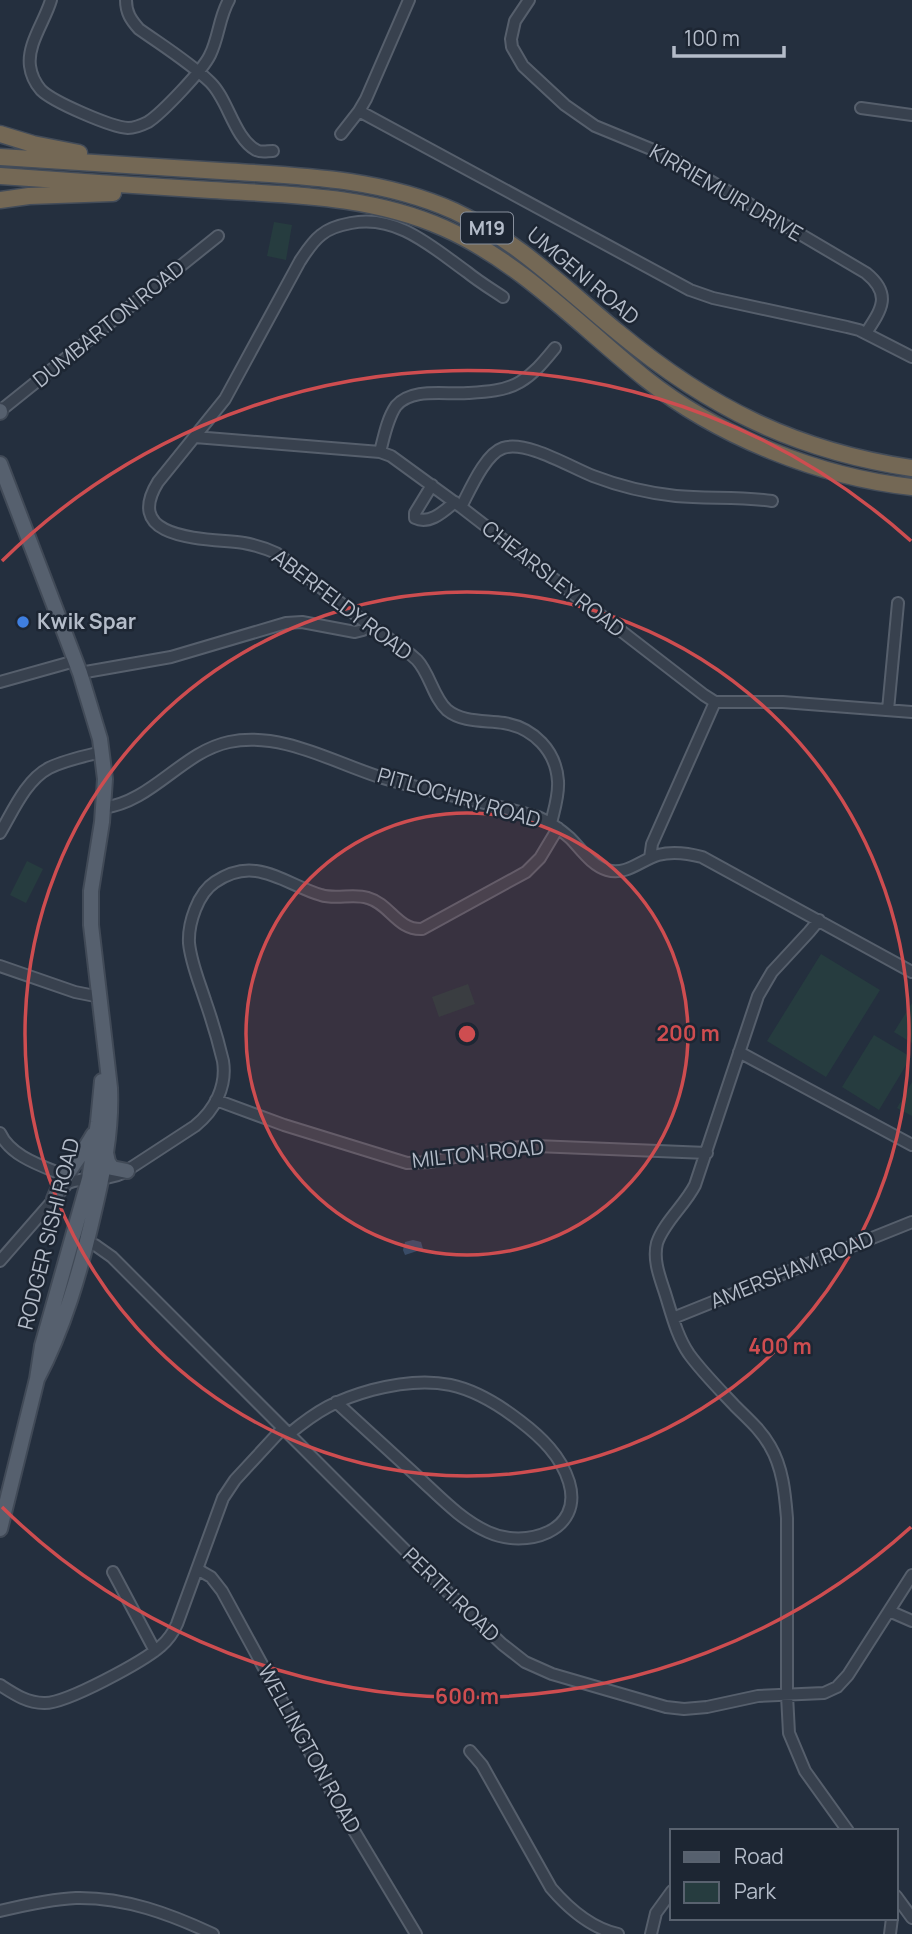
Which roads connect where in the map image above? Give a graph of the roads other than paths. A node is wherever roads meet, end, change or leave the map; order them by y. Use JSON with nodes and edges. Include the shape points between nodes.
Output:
{"nodes":[{"id":1,"x":51,"y":0,"type":"edge"},
{"id":2,"x":126,"y":0,"type":"edge"},
{"id":3,"x":229,"y":0,"type":"edge"},
{"id":4,"x":409,"y":0,"type":"edge"},
{"id":5,"x":529,"y":0,"type":"edge"},
{"id":6,"x":199,"y":73,"type":"junction"},
{"id":7,"x":861,"y":108,"type":"dead end"},
{"id":8,"x":359,"y":111,"type":"junction"},
{"id":9,"x":912,"y":114,"type":"edge"},
{"id":10,"x":0,"y":134,"type":"edge"},
{"id":11,"x":341,"y":134,"type":"dead end"},
{"id":12,"x":272,"y":150,"type":"dead end"},
{"id":13,"x":0,"y":157,"type":"edge"},
{"id":14,"x":274,"y":174,"type":"junction"},
{"id":15,"x":0,"y":176,"type":"edge"},
{"id":16,"x":210,"y":190,"type":"junction"},
{"id":17,"x":0,"y":200,"type":"edge"},
{"id":18,"x":218,"y":236,"type":"dead end"},
{"id":19,"x":503,"y":297,"type":"dead end"},
{"id":20,"x":866,"y":333,"type":"junction"},
{"id":21,"x":555,"y":348,"type":"dead end"},
{"id":22,"x":912,"y":357,"type":"edge"},
{"id":23,"x":0,"y":411,"type":"edge"},
{"id":24,"x":195,"y":437,"type":"junction"},
{"id":25,"x":380,"y":452,"type":"junction"},
{"id":26,"x":0,"y":464,"type":"edge"},
{"id":27,"x":912,"y":468,"type":"edge"},
{"id":28,"x":432,"y":485,"type":"junction"},
{"id":29,"x":912,"y":487,"type":"edge"},
{"id":30,"x":772,"y":501,"type":"dead end"},
{"id":31,"x":458,"y":505,"type":"junction"},
{"id":32,"x":898,"y":603,"type":"dead end"},
{"id":33,"x":369,"y":625,"type":"junction"},
{"id":34,"x":78,"y":667,"type":"junction"},
{"id":35,"x":0,"y":682,"type":"edge"},
{"id":36,"x":715,"y":702,"type":"junction"},
{"id":37,"x":888,"y":710,"type":"junction"},
{"id":38,"x":912,"y":712,"type":"edge"},
{"id":39,"x":102,"y":752,"type":"junction"},
{"id":40,"x":103,"y":808,"type":"junction"},
{"id":41,"x":554,"y":826,"type":"junction"},
{"id":42,"x":0,"y":833,"type":"edge"},
{"id":43,"x":650,"y":858,"type":"junction"},
{"id":44,"x":819,"y":920,"type":"junction"},
{"id":45,"x":0,"y":966,"type":"edge"},
{"id":46,"x":912,"y":972,"type":"edge"},
{"id":47,"x":100,"y":997,"type":"junction"},
{"id":48,"x":739,"y":1052,"type":"junction"},
{"id":49,"x":105,"y":1059,"type":"junction"},
{"id":50,"x":216,"y":1100,"type":"junction"},
{"id":51,"x":98,"y":1125,"type":"junction"},
{"id":52,"x":0,"y":1133,"type":"edge"},
{"id":53,"x":912,"y":1145,"type":"edge"},
{"id":54,"x":106,"y":1152,"type":"junction"},
{"id":55,"x":707,"y":1153,"type":"junction"},
{"id":56,"x":127,"y":1171,"type":"junction"},
{"id":57,"x":66,"y":1176,"type":"junction"},
{"id":58,"x":95,"y":1179,"type":"junction"},
{"id":59,"x":51,"y":1202,"type":"junction"},
{"id":60,"x":77,"y":1219,"type":"junction"},
{"id":61,"x":912,"y":1222,"type":"edge"},
{"id":62,"x":79,"y":1241,"type":"junction"},
{"id":63,"x":0,"y":1261,"type":"edge"},
{"id":64,"x":673,"y":1318,"type":"junction"},
{"id":65,"x":336,"y":1402,"type":"junction"},
{"id":66,"x":286,"y":1431,"type":"junction"},
{"id":67,"x":0,"y":1529,"type":"edge"},
{"id":68,"x":197,"y":1569,"type":"junction"},
{"id":69,"x":113,"y":1572,"type":"dead end"},
{"id":70,"x":912,"y":1575,"type":"edge"},
{"id":71,"x":889,"y":1611,"type":"junction"},
{"id":72,"x":912,"y":1621,"type":"edge"},
{"id":73,"x":155,"y":1651,"type":"junction"},
{"id":74,"x":0,"y":1685,"type":"edge"},
{"id":75,"x":787,"y":1695,"type":"junction"},
{"id":76,"x":470,"y":1751,"type":"dead end"},
{"id":77,"x":847,"y":1829,"type":"edge"},
{"id":78,"x":670,"y":1894,"type":"edge"},
{"id":79,"x":898,"y":1899,"type":"edge"},
{"id":80,"x":0,"y":1911,"type":"edge"},
{"id":81,"x":912,"y":1917,"type":"edge"},
{"id":82,"x":214,"y":1934,"type":"edge"},
{"id":83,"x":416,"y":1934,"type":"edge"},
{"id":84,"x":618,"y":1934,"type":"edge"},
{"id":85,"x":651,"y":1934,"type":"edge"}],
"edges":[{"from":1,"to":6,"type":"street","via":[[29,64],[38,87],[60,103],[133,128],[152,119]]},
{"from":2,"to":6,"type":"street","via":[[127,11],[139,29]]},
{"from":3,"to":6,"type":"street","via":[[211,54]]},
{"from":4,"to":8,"type":"street"},
{"from":5,"to":20,"type":"street","name":"KIRRIEMUIR DRIVE","via":[[515,21],[511,39],[523,66],[584,120],[668,156],[866,273],[878,285],[883,301]]},
{"from":6,"to":12,"type":"street","via":[[218,91],[250,145],[262,152]]},
{"from":7,"to":9,"type":"street"},
{"from":8,"to":11,"type":"street"},
{"from":8,"to":20,"type":"street","via":[[690,290]]},
{"from":10,"to":14,"type":"highway","via":[[74,153]]},
{"from":13,"to":14,"type":"highway","name":"UMGENI ROAD","number":"M19"},
{"from":14,"to":27,"type":"highway","name":"UMGENI ROAD","number":"M19","via":[[359,182],[456,212],[524,252],[679,380],[725,407],[827,450]]},
{"from":15,"to":16,"type":"highway","name":"UMGENI ROAD","number":"M19"},
{"from":16,"to":17,"type":"highway"},
{"from":16,"to":29,"type":"highway","name":"UMGENI ROAD","number":"M19","via":[[358,202],[446,229],[512,268],[648,381],[710,421],[811,465],[867,481]]},
{"from":18,"to":23,"type":"street","name":"DUMBARTON ROAD"},
{"from":19,"to":24,"type":"street","name":"ABERFELDY ROAD","via":[[394,225],[369,221],[326,231],[300,261],[225,399]]},
{"from":20,"to":22,"type":"street"},
{"from":21,"to":25,"type":"street","via":[[531,374],[510,386],[467,394],[414,395],[402,401],[392,413]]},
{"from":24,"to":25,"type":"street","name":"CHEARSLEY ROAD"},
{"from":24,"to":33,"type":"street","name":"ABERFELDY ROAD","via":[[154,489],[149,507],[154,522],[176,534],[246,543],[275,552]]},
{"from":25,"to":28,"type":"street","name":"CHEARSLEY ROAD"},
{"from":26,"to":34,"type":"main road","name":"RODGER SISHI ROAD"},
{"from":28,"to":31,"type":"street","name":"CHEARSLEY ROAD"},
{"from":28,"to":31,"type":"street","via":[[415,518],[432,518]]},
{"from":30,"to":31,"type":"street","via":[[644,491],[528,448],[511,446],[490,457]]},
{"from":31,"to":36,"type":"street","name":"CHEARSLEY ROAD"},
{"from":32,"to":37,"type":"street"},
{"from":33,"to":34,"type":"street","via":[[355,632],[286,623],[171,657]]},
{"from":33,"to":41,"type":"street","name":"ABERFELDY ROAD","via":[[416,660],[450,712],[466,719],[514,725],[543,744],[555,764],[558,782]]},
{"from":34,"to":35,"type":"street"},
{"from":34,"to":39,"type":"main road","name":"RODGER SISHI ROAD"},
{"from":36,"to":37,"type":"street"},
{"from":36,"to":43,"type":"street","via":[[652,844]]},
{"from":37,"to":38,"type":"street"},
{"from":39,"to":40,"type":"main road","name":"RODGER SISHI ROAD"},
{"from":39,"to":42,"type":"street","via":[[39,774]]},
{"from":40,"to":41,"type":"street","name":"PITLOCHRY ROAD","via":[[130,800],[217,746],[262,740],[382,778],[529,814]]},
{"from":40,"to":47,"type":"main road","name":"RODGER SISHI ROAD","via":[[91,909]]},
{"from":41,"to":43,"type":"street","name":"PITLOCHRY ROAD","via":[[608,871],[622,871]]},
{"from":41,"to":50,"type":"street","name":"ABERFELDY ROAD","via":[[540,858],[526,872],[422,929],[405,926],[367,897],[324,896],[264,872],[240,871],[212,884],[202,895],[189,941],[223,1061],[224,1083]]},
{"from":43,"to":44,"type":"street","name":"PITLOCHRY ROAD","via":[[676,853],[702,857]]},
{"from":44,"to":46,"type":"street","name":"PITLOCHRY ROAD"},
{"from":44,"to":48,"type":"street","via":[[767,979]]},
{"from":45,"to":47,"type":"street"},
{"from":47,"to":49,"type":"main road","name":"RODGER SISHI ROAD"},
{"from":48,"to":53,"type":"street"},
{"from":48,"to":55,"type":"street"},
{"from":49,"to":51,"type":"main road","name":"RODGER SISHI ROAD"},
{"from":49,"to":54,"type":"main road","name":"RODGER SISHI ROAD","via":[[110,1101]]},
{"from":50,"to":55,"type":"street","name":"MILTON ROAD","via":[[407,1163],[529,1146]]},
{"from":50,"to":56,"type":"street","name":"ABERFELDY ROAD","via":[[202,1121]]},
{"from":51,"to":57,"type":"main road"},
{"from":51,"to":58,"type":"main road","name":"RODGER SISHI ROAD"},
{"from":52,"to":57,"type":"street","via":[[21,1156]]},
{"from":54,"to":56,"type":"main road","via":[[112,1168]]},
{"from":54,"to":58,"type":"main road","name":"RODGER SISHI ROAD"},
{"from":55,"to":64,"type":"street","via":[[690,1194],[657,1244],[657,1267]]},
{"from":56,"to":58,"type":"street","name":"ABERFELDY ROAD"},
{"from":57,"to":59,"type":"main road"},
{"from":58,"to":59,"type":"street","name":"ABERFELDY ROAD","via":[[68,1183]]},
{"from":58,"to":60,"type":"main road","name":"RODGER SISHI ROAD"},
{"from":58,"to":62,"type":"main road","name":"RODGER SISHI ROAD"},
{"from":59,"to":60,"type":"main road","via":[[67,1202]]},
{"from":59,"to":63,"type":"street","name":"ABERFELDY ROAD"},
{"from":60,"to":62,"type":"main road","name":"RODGER SISHI ROAD"},
{"from":61,"to":64,"type":"street","name":"AMERSHAM ROAD"},
{"from":62,"to":66,"type":"street","name":"PERTH ROAD","via":[[112,1257]]},
{"from":62,"to":67,"type":"main road","name":"RODGER SISHI ROAD","via":[[42,1346]]},
{"from":64,"to":75,"type":"street","via":[[689,1354],[760,1431],[778,1462],[787,1518]]},
{"from":65,"to":65,"type":"street","via":[[419,1381],[481,1396],[520,1420],[553,1451],[569,1483],[568,1511],[559,1525],[544,1535],[523,1539],[489,1533],[442,1499]]},
{"from":65,"to":66,"type":"street"},
{"from":66,"to":68,"type":"street","via":[[229,1489]]},
{"from":66,"to":75,"type":"street","name":"PERTH ROAD","via":[[493,1636],[532,1665],[675,1709]]},
{"from":68,"to":73,"type":"street","via":[[173,1633]]},
{"from":68,"to":83,"type":"street","name":"WELLINGTON ROAD","via":[[222,1591],[338,1804]]},
{"from":69,"to":73,"type":"street"},
{"from":70,"to":71,"type":"street","name":"PERTH ROAD"},
{"from":71,"to":72,"type":"street"},
{"from":71,"to":75,"type":"street","name":"PERTH ROAD","via":[[837,1687],[817,1695]]},
{"from":73,"to":74,"type":"street","via":[[56,1702],[24,1699]]},
{"from":75,"to":77,"type":"street","via":[[788,1728],[798,1756]]},
{"from":76,"to":84,"type":"street","via":[[551,1888],[591,1924]]},
{"from":78,"to":85,"type":"street","via":[[656,1913]]},
{"from":79,"to":81,"type":"street"},
{"from":80,"to":82,"type":"street","via":[[62,1899],[97,1900],[155,1910]]}]}
